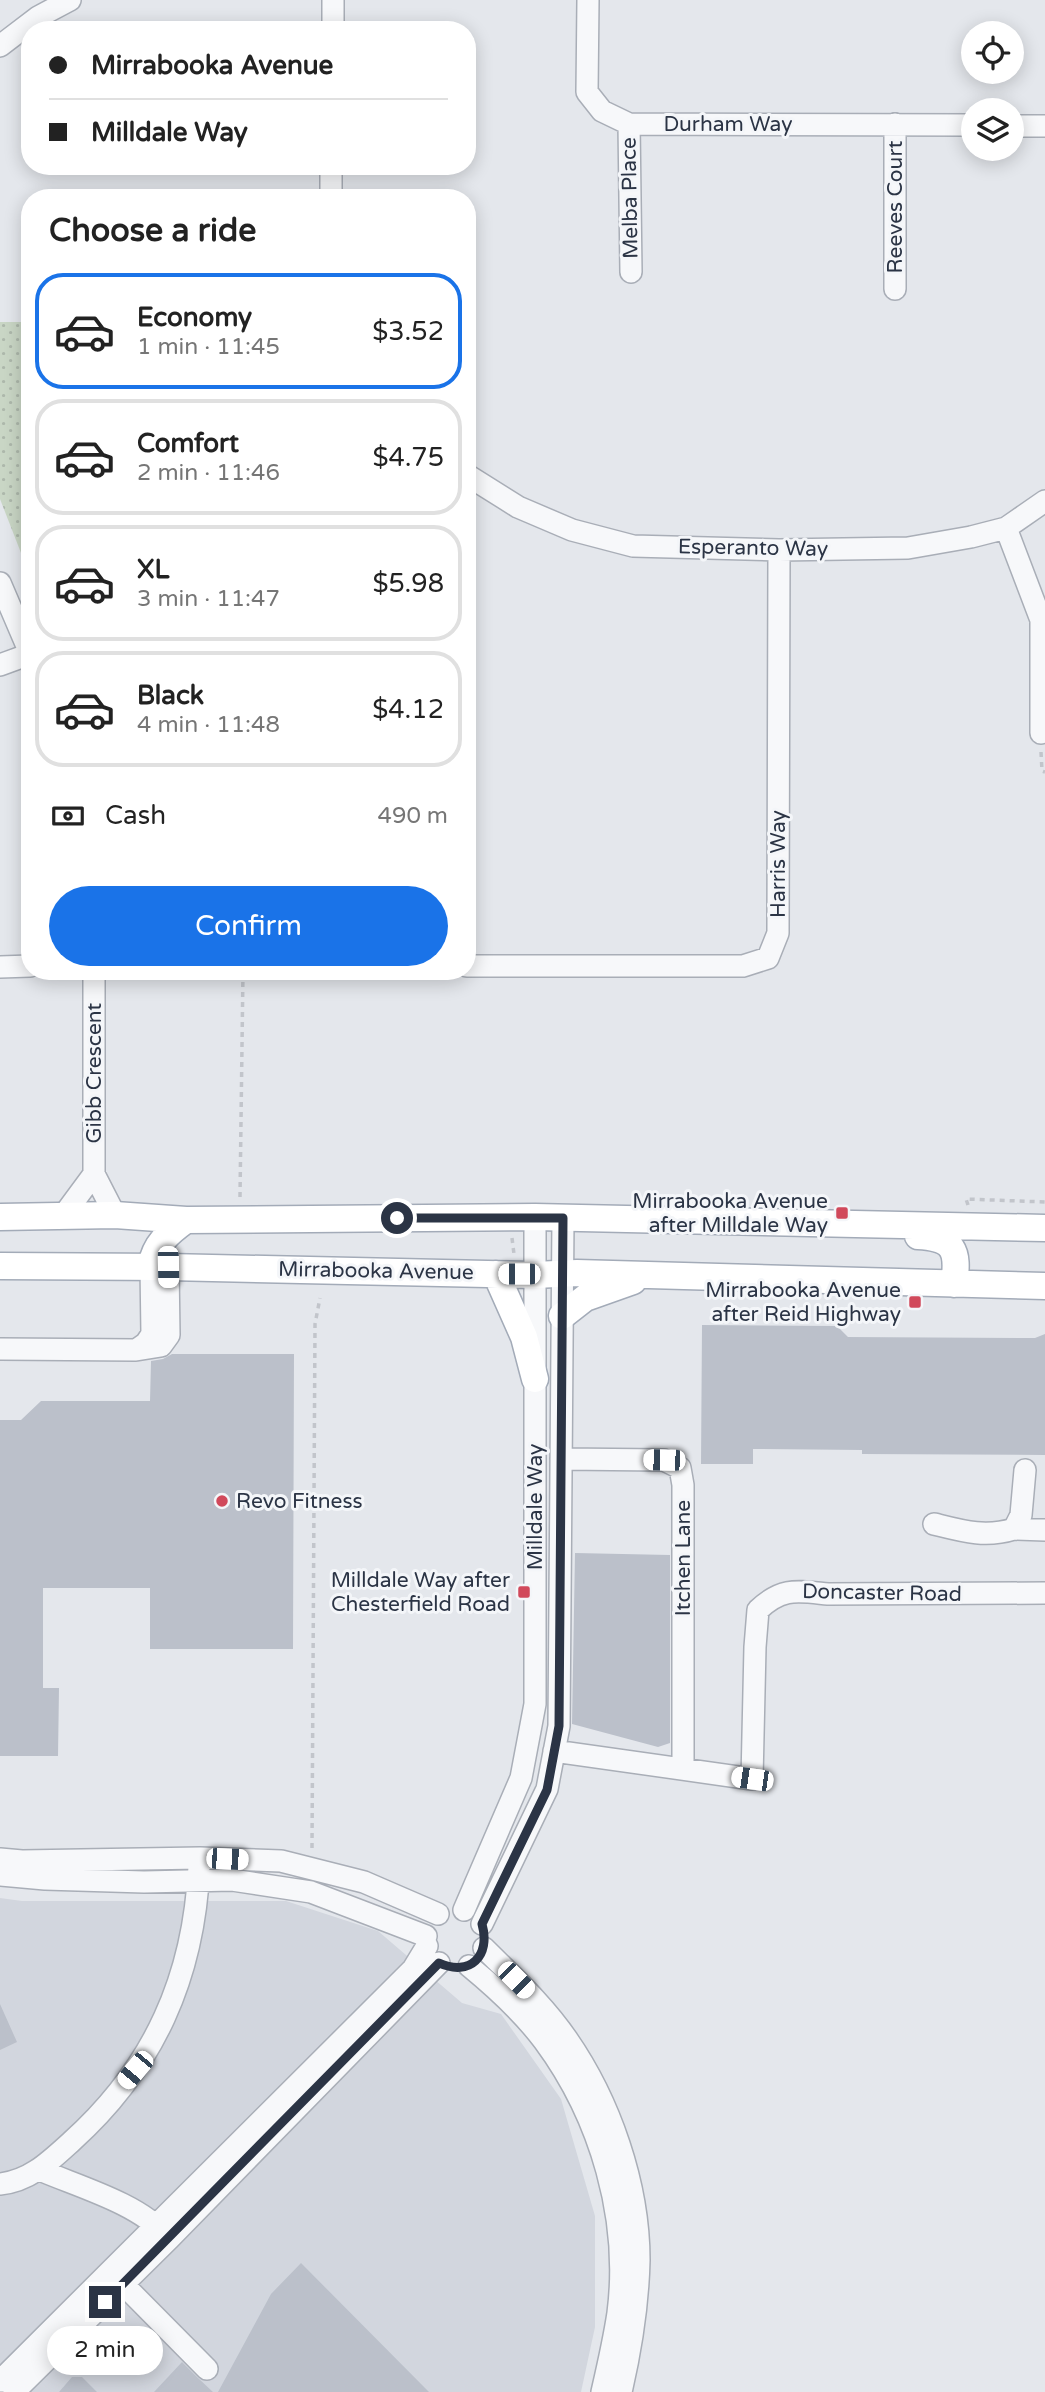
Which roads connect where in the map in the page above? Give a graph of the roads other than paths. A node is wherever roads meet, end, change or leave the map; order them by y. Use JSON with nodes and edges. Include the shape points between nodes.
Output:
{"nodes":[{"id":1,"x":70,"y":0,"type":"edge"},
{"id":2,"x":333,"y":0,"type":"edge"},
{"id":3,"x":588,"y":0,"type":"edge"},
{"id":4,"x":34,"y":21,"type":"edge"},
{"id":5,"x":333,"y":21,"type":"edge"},
{"id":6,"x":21,"y":31,"type":"edge"},
{"id":7,"x":0,"y":46,"type":"edge"},
{"id":8,"x":628,"y":124,"type":"junction"},
{"id":9,"x":895,"y":124,"type":"junction"},
{"id":10,"x":961,"y":125,"type":"edge"},
{"id":11,"x":1024,"y":126,"type":"edge"},
{"id":12,"x":1045,"y":126,"type":"edge"},
{"id":13,"x":631,"y":272,"type":"dead end"},
{"id":14,"x":895,"y":289,"type":"dead end"},
{"id":15,"x":476,"y":481,"type":"edge"},
{"id":16,"x":1045,"y":500,"type":"edge"},
{"id":17,"x":1006,"y":528,"type":"junction"},
{"id":18,"x":779,"y":550,"type":"junction"},
{"id":19,"x":0,"y":583,"type":"edge"},
{"id":20,"x":21,"y":632,"type":"edge"},
{"id":21,"x":21,"y":657,"type":"edge"},
{"id":22,"x":0,"y":665,"type":"edge"},
{"id":23,"x":1041,"y":733,"type":"dead end"},
{"id":24,"x":21,"y":966,"type":"edge"},
{"id":25,"x":0,"y":967,"type":"edge"},
{"id":26,"x":476,"y":967,"type":"edge"},
{"id":27,"x":94,"y":980,"type":"edge"},
{"id":28,"x":94,"y":1174,"type":"junction"},
{"id":29,"x":115,"y":1215,"type":"junction"},
{"id":30,"x":63,"y":1216,"type":"junction"},
{"id":31,"x":0,"y":1217,"type":"edge"},
{"id":32,"x":534,"y":1217,"type":"junction"},
{"id":33,"x":563,"y":1218,"type":"junction"},
{"id":34,"x":186,"y":1220,"type":"junction"},
{"id":35,"x":819,"y":1223,"type":"junction"},
{"id":36,"x":1045,"y":1228,"type":"edge"},
{"id":37,"x":1,"y":1267,"type":"edge"},
{"id":38,"x":160,"y":1267,"type":"junction"},
{"id":39,"x":562,"y":1273,"type":"junction"},
{"id":40,"x":496,"y":1274,"type":"junction"},
{"id":41,"x":534,"y":1275,"type":"junction"},
{"id":42,"x":655,"y":1275,"type":"junction"},
{"id":43,"x":954,"y":1284,"type":"junction"},
{"id":44,"x":1045,"y":1286,"type":"edge"},
{"id":45,"x":562,"y":1316,"type":"junction"},
{"id":46,"x":0,"y":1349,"type":"edge"},
{"id":47,"x":535,"y":1379,"type":"junction"},
{"id":48,"x":561,"y":1459,"type":"junction"},
{"id":49,"x":1025,"y":1469,"type":"dead end"},
{"id":50,"x":934,"y":1524,"type":"dead end"},
{"id":51,"x":1014,"y":1529,"type":"junction"},
{"id":52,"x":1045,"y":1530,"type":"edge"},
{"id":53,"x":1045,"y":1593,"type":"edge"},
{"id":54,"x":554,"y":1751,"type":"junction"},
{"id":55,"x":683,"y":1769,"type":"junction"},
{"id":56,"x":0,"y":1858,"type":"edge"},
{"id":57,"x":200,"y":1858,"type":"junction"},
{"id":58,"x":0,"y":1875,"type":"edge"},
{"id":59,"x":199,"y":1880,"type":"junction"},
{"id":60,"x":464,"y":1910,"type":"junction"},
{"id":61,"x":438,"y":1914,"type":"junction"},
{"id":62,"x":482,"y":1924,"type":"junction"},
{"id":63,"x":430,"y":1948,"type":"junction"},
{"id":64,"x":484,"y":1948,"type":"junction"},
{"id":65,"x":469,"y":1966,"type":"junction"},
{"id":66,"x":575,"y":2072,"type":"junction"},
{"id":67,"x":40,"y":2170,"type":"junction"},
{"id":68,"x":0,"y":2184,"type":"edge"},
{"id":69,"x":163,"y":2232,"type":"junction"},
{"id":70,"x":116,"y":2278,"type":"junction"},
{"id":71,"x":207,"y":2369,"type":"dead end"},
{"id":72,"x":0,"y":2381,"type":"edge"},
{"id":73,"x":612,"y":2390,"type":"edge"},
{"id":74,"x":14,"y":2392,"type":"edge"}],
"edges":[{"from":1,"to":4,"type":"street"},
{"from":2,"to":5,"type":"street"},
{"from":3,"to":8,"type":"street","via":[[587,92],[602,111]]},
{"from":6,"to":7,"type":"street"},
{"from":8,"to":9,"type":"street","name":"Durham Way"},
{"from":8,"to":13,"type":"street","name":"Melba Place"},
{"from":9,"to":10,"type":"street","name":"Durham Way"},
{"from":9,"to":14,"type":"street","name":"Reeves Court"},
{"from":11,"to":12,"type":"street"},
{"from":15,"to":18,"type":"street","name":"Esperanto Way","via":[[561,526],[633,546]]},
{"from":16,"to":17,"type":"street","name":"Esperanto Way"},
{"from":17,"to":18,"type":"street","name":"Esperanto Way","via":[[908,548]]},
{"from":17,"to":23,"type":"street","via":[[1041,620]]},
{"from":18,"to":26,"type":"street","name":"Harris Way","via":[[778,933],[768,958],[743,966]]},
{"from":19,"to":20,"type":"street"},
{"from":21,"to":22,"type":"street"},
{"from":24,"to":25,"type":"street"},
{"from":27,"to":28,"type":"street","name":"Gibb Crescent"},
{"from":28,"to":29,"type":"street","name":"Gibb Crescent"},
{"from":28,"to":30,"type":"street","name":"Gibb Crescent"},
{"from":29,"to":30,"type":"main road"},
{"from":29,"to":34,"type":"main road"},
{"from":30,"to":31,"type":"main road"},
{"from":32,"to":33,"type":"main road"},
{"from":32,"to":34,"type":"main road"},
{"from":32,"to":41,"type":"street","name":"Milldale Way"},
{"from":33,"to":35,"type":"main road"},
{"from":33,"to":39,"type":"street","name":"Milldale Way"},
{"from":34,"to":38,"type":"main road","via":[[153,1253]]},
{"from":35,"to":36,"type":"main road"},
{"from":35,"to":43,"type":"main road","via":[[945,1240],[956,1257]]},
{"from":37,"to":38,"type":"main road","name":"Mirrabooka Avenue"},
{"from":38,"to":40,"type":"main road","name":"Mirrabooka Avenue"},
{"from":38,"to":46,"type":"street","via":[[169,1335],[161,1346],[136,1350]]},
{"from":39,"to":41,"type":"main road","name":"Mirrabooka Avenue"},
{"from":39,"to":42,"type":"main road","name":"Mirrabooka Avenue"},
{"from":39,"to":45,"type":"street","name":"Milldale Way"},
{"from":40,"to":41,"type":"main road","name":"Mirrabooka Avenue"},
{"from":40,"to":47,"type":"main road","via":[[524,1337]]},
{"from":41,"to":47,"type":"street","name":"Milldale Way"},
{"from":42,"to":43,"type":"main road","name":"Mirrabooka Avenue"},
{"from":42,"to":45,"type":"main road","via":[[587,1296]]},
{"from":43,"to":44,"type":"main road","name":"Mirrabooka Avenue"},
{"from":45,"to":48,"type":"street","name":"Milldale Way"},
{"from":47,"to":60,"type":"street","name":"Milldale Way","via":[[536,1704],[521,1778]]},
{"from":48,"to":54,"type":"street","name":"Milldale Way","via":[[559,1726]]},
{"from":48,"to":55,"type":"street","name":"Itchen Lane","via":[[664,1460],[680,1468]]},
{"from":49,"to":51,"type":"street","via":[[1021,1515]]},
{"from":50,"to":51,"type":"street","via":[[977,1535]]},
{"from":51,"to":52,"type":"street"},
{"from":53,"to":55,"type":"street","name":"Doncaster Road","via":[[793,1591],[771,1598],[758,1610],[752,1779]]},
{"from":54,"to":55,"type":"street","name":"Doncaster Road"},
{"from":54,"to":62,"type":"street","name":"Milldale Way","via":[[547,1790]]},
{"from":56,"to":57,"type":"street"},
{"from":57,"to":59,"type":"street"},
{"from":57,"to":61,"type":"street","via":[[281,1861],[364,1882]]},
{"from":58,"to":59,"type":"street"},
{"from":59,"to":63,"type":"street","via":[[232,1880],[311,1892]]},
{"from":59,"to":67,"type":"street","via":[[190,1948],[160,2029],[135,2070],[87,2128]]},
{"from":60,"to":61,"type":"street"},
{"from":60,"to":62,"type":"street"},
{"from":61,"to":63,"type":"street","via":[[430,1923]]},
{"from":62,"to":64,"type":"street"},
{"from":63,"to":65,"type":"street","via":[[448,1968]]},
{"from":63,"to":69,"type":"street"},
{"from":64,"to":65,"type":"street"},
{"from":64,"to":66,"type":"street","via":[[567,2038]]},
{"from":65,"to":66,"type":"street","via":[[500,1992]]},
{"from":66,"to":73,"type":"street","via":[[602,2101],[628,2178],[636,2221],[638,2297],[629,2360]]},
{"from":67,"to":68,"type":"street"},
{"from":67,"to":69,"type":"street","via":[[139,2212]]},
{"from":69,"to":70,"type":"street"},
{"from":70,"to":71,"type":"street"},
{"from":70,"to":72,"type":"street"},
{"from":70,"to":74,"type":"street"}]}
